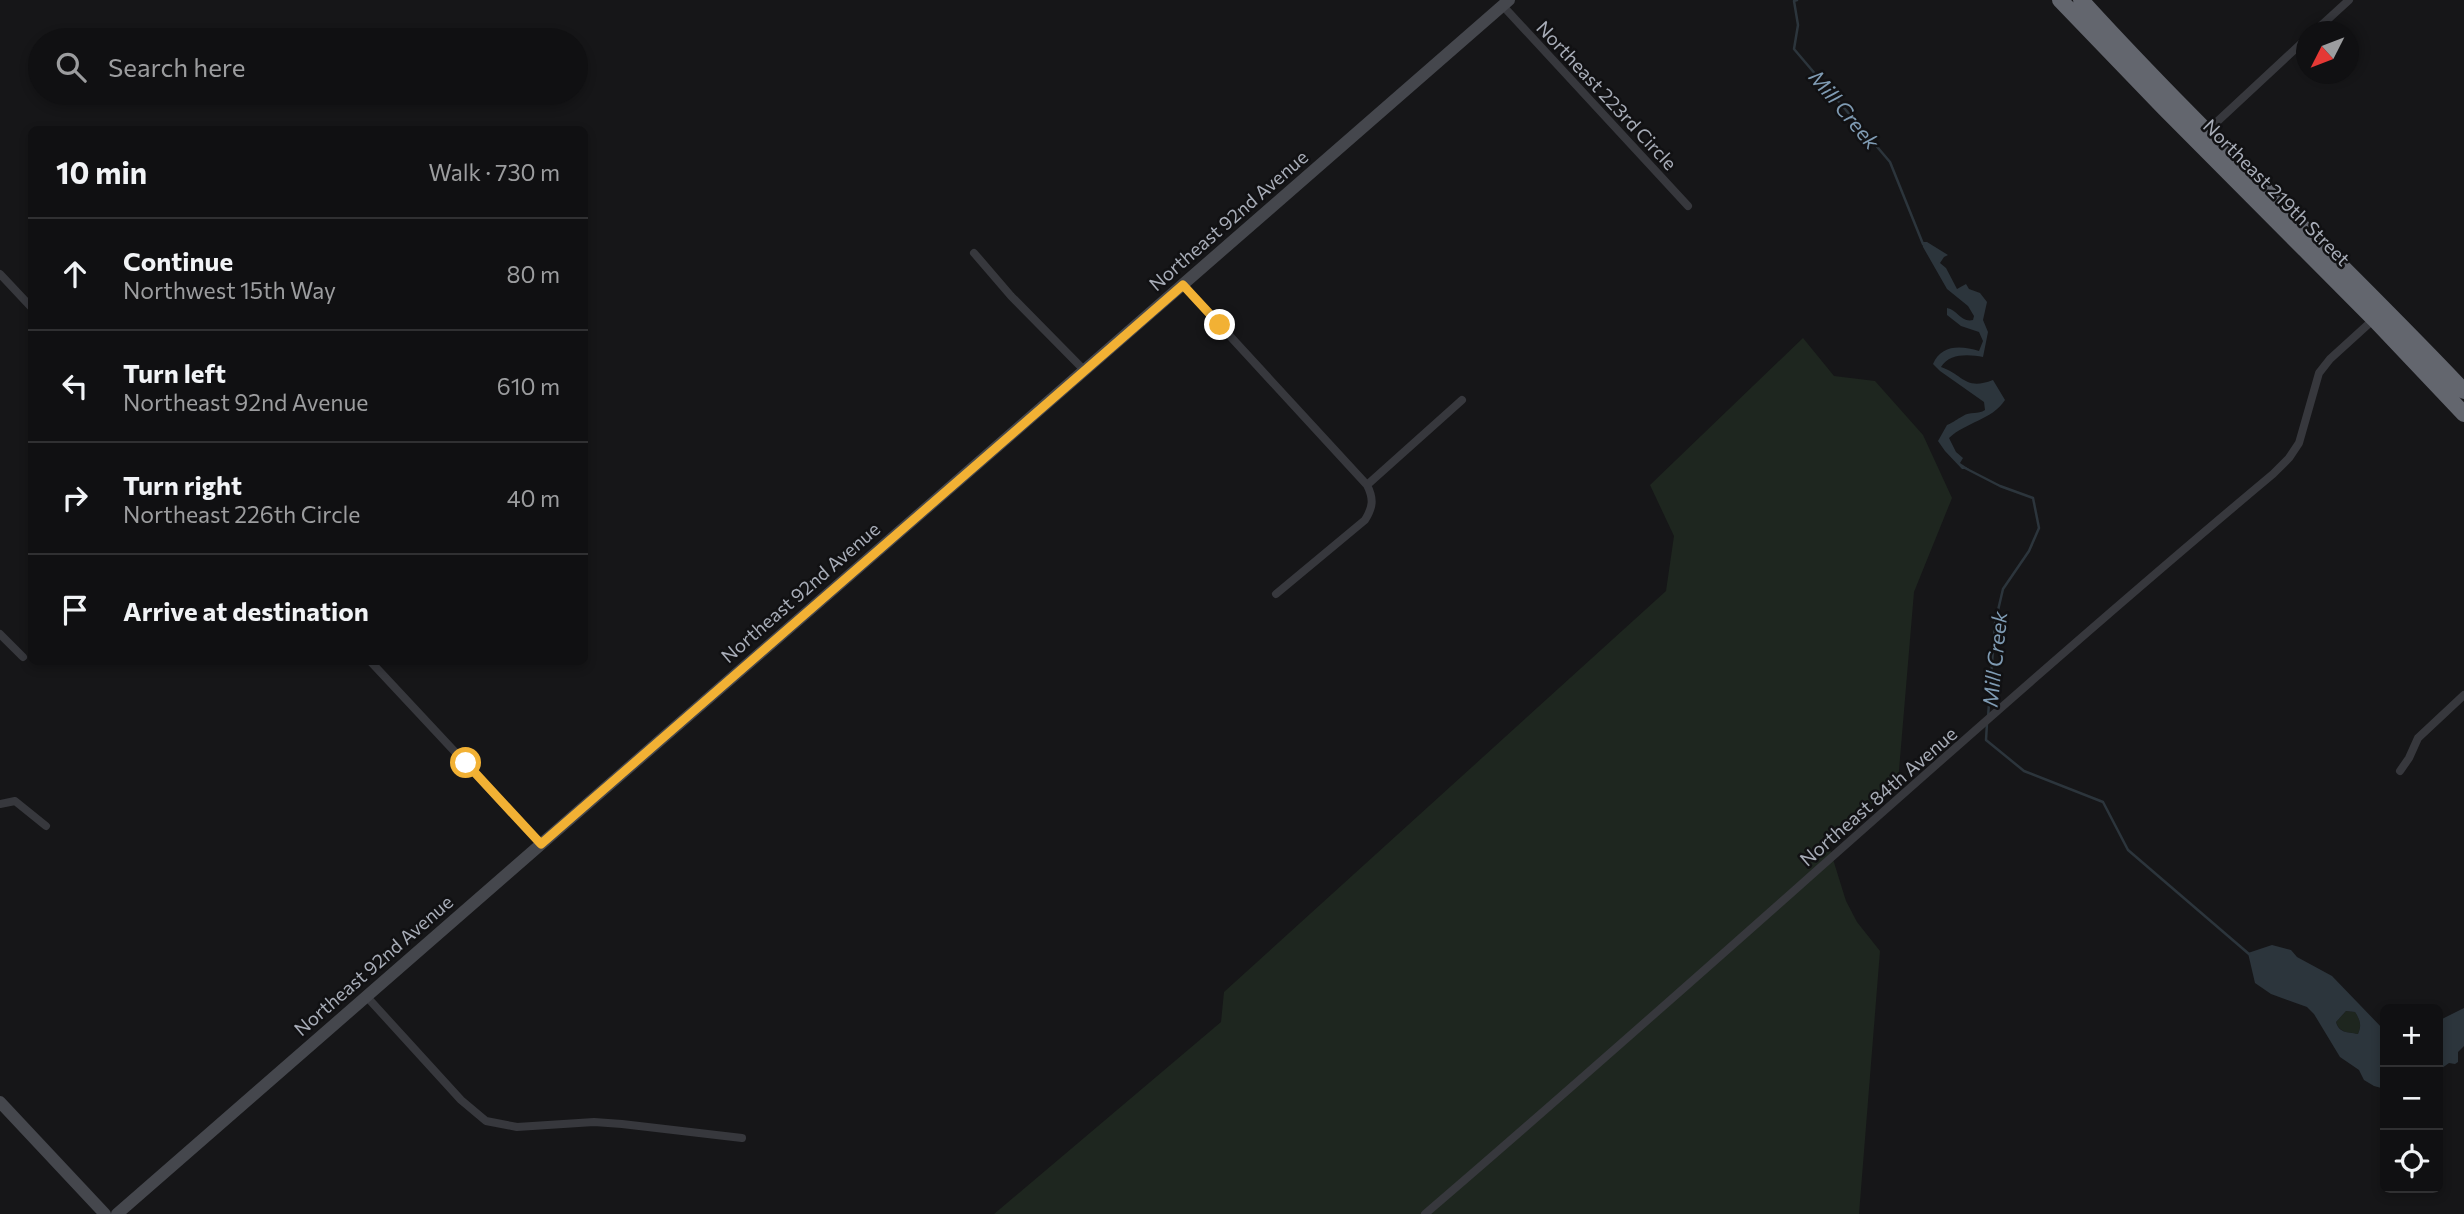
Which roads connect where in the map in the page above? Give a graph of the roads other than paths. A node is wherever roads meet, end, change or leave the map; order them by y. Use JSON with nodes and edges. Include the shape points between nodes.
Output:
{"nodes":[{"id":1,"x":2060,"y":0,"type":"edge"},
{"id":2,"x":2081,"y":0,"type":"edge"},
{"id":3,"x":2349,"y":0,"type":"edge"},
{"id":4,"x":1506,"y":3,"type":"edge"},
{"id":5,"x":2327,"y":21,"type":"edge"},
{"id":6,"x":2296,"y":48,"type":"edge"},
{"id":7,"x":2206,"y":132,"type":"junction"},
{"id":8,"x":1689,"y":206,"type":"dead end"},
{"id":9,"x":974,"y":253,"type":"dead end"},
{"id":10,"x":0,"y":274,"type":"edge"},
{"id":11,"x":1183,"y":285,"type":"junction"},
{"id":12,"x":28,"y":304,"type":"edge"},
{"id":13,"x":2374,"y":319,"type":"junction"},
{"id":14,"x":1084,"y":370,"type":"junction"},
{"id":15,"x":2464,"y":391,"type":"edge"},
{"id":16,"x":1462,"y":400,"type":"dead end"},
{"id":17,"x":2464,"y":414,"type":"edge"},
{"id":18,"x":1367,"y":485,"type":"junction"},
{"id":19,"x":1276,"y":594,"type":"dead end"},
{"id":20,"x":0,"y":634,"type":"edge"},
{"id":21,"x":23,"y":657,"type":"dead end"},
{"id":22,"x":374,"y":665,"type":"edge"},
{"id":23,"x":2464,"y":695,"type":"edge"},
{"id":24,"x":2400,"y":771,"type":"dead end"},
{"id":25,"x":0,"y":804,"type":"edge"},
{"id":26,"x":46,"y":826,"type":"dead end"},
{"id":27,"x":541,"y":844,"type":"junction"},
{"id":28,"x":367,"y":997,"type":"junction"},
{"id":29,"x":0,"y":1102,"type":"edge"},
{"id":30,"x":742,"y":1138,"type":"dead end"},
{"id":31,"x":105,"y":1214,"type":"edge"},
{"id":32,"x":117,"y":1214,"type":"edge"},
{"id":33,"x":1425,"y":1214,"type":"edge"}],
"edges":[{"from":1,"to":13,"type":"highway","name":"Northeast 219th Street"},
{"from":2,"to":7,"type":"highway","name":"Northeast 219th Street"},
{"from":3,"to":5,"type":"street"},
{"from":4,"to":8,"type":"street","name":"Northeast 223rd Circle"},
{"from":4,"to":11,"type":"street","name":"Northeast 92nd Avenue"},
{"from":6,"to":7,"type":"street"},
{"from":7,"to":15,"type":"highway","name":"Northeast 219th Street"},
{"from":9,"to":14,"type":"street"},
{"from":10,"to":12,"type":"street"},
{"from":11,"to":14,"type":"street","name":"Northeast 92nd Avenue"},
{"from":11,"to":18,"type":"street"},
{"from":13,"to":17,"type":"highway","name":"Northeast 219th Street"},
{"from":13,"to":33,"type":"street","name":"Northeast 84th Avenue","via":[[2319,373],[2299,443],[2273,474],[2125,598]]},
{"from":14,"to":27,"type":"street","name":"Northeast 92nd Avenue"},
{"from":16,"to":18,"type":"street"},
{"from":18,"to":19,"type":"street","via":[[1371,509],[1365,520]]},
{"from":20,"to":21,"type":"street"},
{"from":22,"to":27,"type":"street"},
{"from":23,"to":24,"type":"street","via":[[2418,738]]},
{"from":25,"to":26,"type":"street","via":[[15,801]]},
{"from":27,"to":28,"type":"street","name":"Northeast 92nd Avenue"},
{"from":28,"to":30,"type":"street","via":[[486,1121],[517,1127],[594,1122]]},
{"from":28,"to":32,"type":"street","name":"Northeast 92nd Avenue"},
{"from":29,"to":31,"type":"street"}]}
